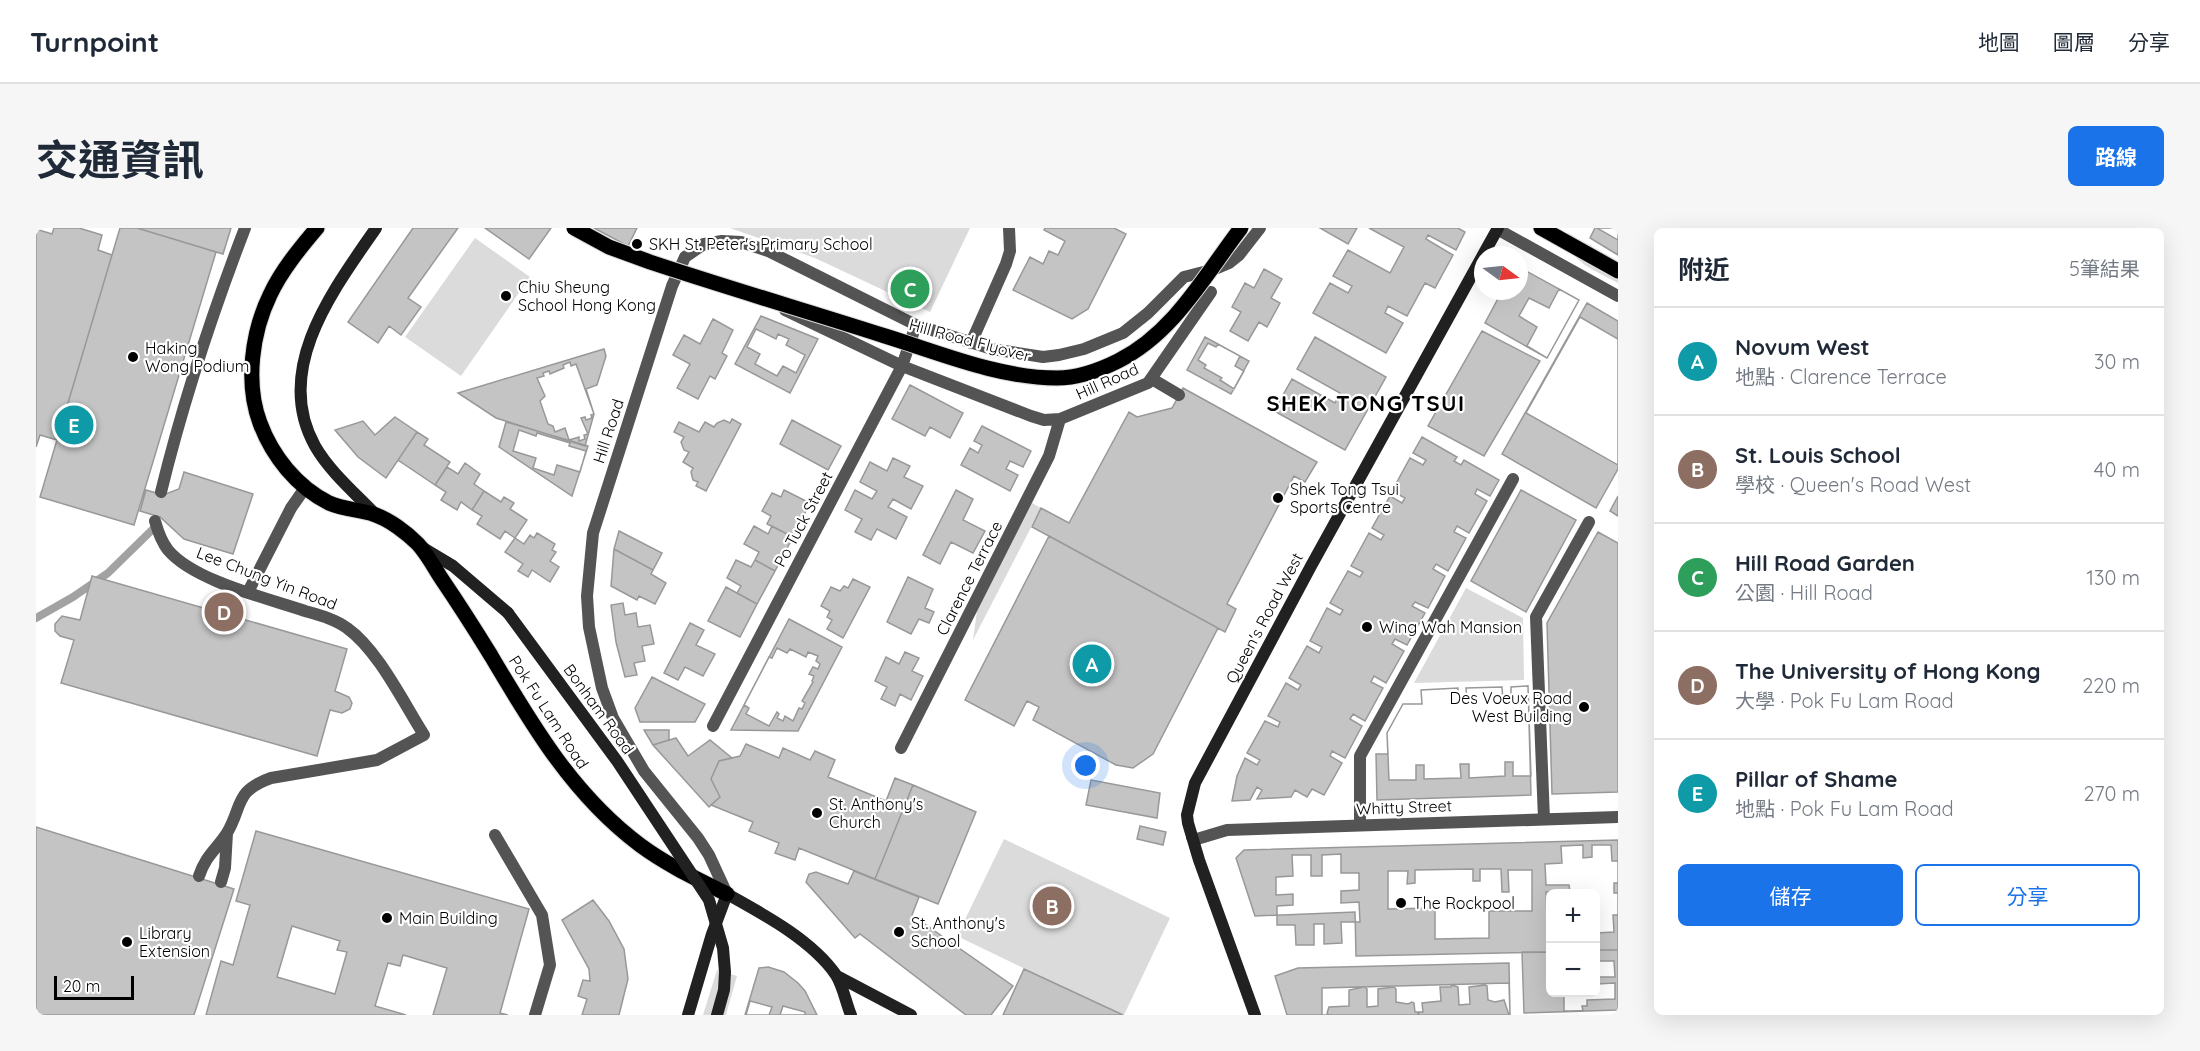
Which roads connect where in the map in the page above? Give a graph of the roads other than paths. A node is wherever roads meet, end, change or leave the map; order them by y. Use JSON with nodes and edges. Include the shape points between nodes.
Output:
{"nodes":[{"id":1,"x":245,"y":228,"type":"edge"},
{"id":2,"x":317,"y":228,"type":"edge"},
{"id":3,"x":376,"y":228,"type":"edge"},
{"id":4,"x":574,"y":228,"type":"edge"},
{"id":5,"x":1009,"y":228,"type":"edge"},
{"id":6,"x":1241,"y":228,"type":"edge"},
{"id":7,"x":1260,"y":228,"type":"edge"},
{"id":8,"x":1497,"y":228,"type":"edge"},
{"id":9,"x":1541,"y":228,"type":"edge"},
{"id":10,"x":1488,"y":246,"type":"edge"},
{"id":11,"x":1474,"y":271,"type":"edge"},
{"id":12,"x":1618,"y":271,"type":"edge"},
{"id":13,"x":1210,"y":292,"type":"dead end"},
{"id":14,"x":1618,"y":296,"type":"edge"},
{"id":15,"x":779,"y":307,"type":"dead end"},
{"id":16,"x":916,"y":325,"type":"junction"},
{"id":17,"x":971,"y":343,"type":"junction"},
{"id":18,"x":902,"y":366,"type":"junction"},
{"id":19,"x":1152,"y":379,"type":"junction"},
{"id":20,"x":1179,"y":395,"type":"dead end"},
{"id":21,"x":1059,"y":419,"type":"junction"},
{"id":22,"x":1513,"y":478,"type":"dead end"},
{"id":23,"x":305,"y":488,"type":"junction"},
{"id":24,"x":161,"y":492,"type":"dead end"},
{"id":25,"x":376,"y":514,"type":"junction"},
{"id":26,"x":155,"y":521,"type":"dead end"},
{"id":27,"x":1589,"y":522,"type":"dead end"},
{"id":28,"x":420,"y":546,"type":"junction"},
{"id":29,"x":248,"y":592,"type":"junction"},
{"id":30,"x":713,"y":726,"type":"dead end"},
{"id":31,"x":901,"y":748,"type":"dead end"},
{"id":32,"x":1618,"y":817,"type":"edge"},
{"id":33,"x":1544,"y":819,"type":"junction"},
{"id":34,"x":1360,"y":824,"type":"junction"},
{"id":35,"x":227,"y":833,"type":"junction"},
{"id":36,"x":495,"y":835,"type":"dead end"},
{"id":37,"x":1192,"y":837,"type":"junction"},
{"id":38,"x":199,"y":876,"type":"dead end"},
{"id":39,"x":220,"y":882,"type":"dead end"},
{"id":40,"x":727,"y":894,"type":"junction"},
{"id":41,"x":837,"y":976,"type":"junction"},
{"id":42,"x":535,"y":1015,"type":"edge"},
{"id":43,"x":688,"y":1015,"type":"edge"},
{"id":44,"x":717,"y":1015,"type":"edge"},
{"id":45,"x":851,"y":1015,"type":"edge"},
{"id":46,"x":911,"y":1015,"type":"edge"},
{"id":47,"x":1255,"y":1015,"type":"edge"}],
"edges":[{"from":1,"to":24,"type":"street","via":[[178,425]]},
{"from":2,"to":23,"type":"main road","name":"Pok Fu Lam Road","via":[[270,294],[260,322],[252,372],[253,399],[266,437],[276,456]]},
{"from":3,"to":25,"type":"main road","name":"Pok Fu Lam Road","via":[[321,312],[309,338],[301,389],[307,428],[315,446],[342,481]]},
{"from":4,"to":6,"type":"main road","name":"Hill Road Flyover","bridge":true,"via":[[609,247],[663,267],[935,351],[1014,373],[1059,378],[1101,369],[1150,340],[1187,301]]},
{"from":5,"to":17,"type":"street","via":[[1006,264]]},
{"from":7,"to":17,"type":"street","name":"Hill Road","via":[[1229,263],[1184,277],[1123,333],[1084,349],[1043,357]]},
{"from":8,"to":10,"type":"main road","name":"Queen's Road West"},
{"from":8,"to":14,"type":"street"},
{"from":9,"to":12,"type":"main road"},
{"from":11,"to":37,"type":"main road","name":"Queen's Road West","via":[[1195,783],[1187,815]]},
{"from":13,"to":19,"type":"street","name":"Hill Road"},
{"from":15,"to":18,"type":"street","name":"Hill Road"},
{"from":16,"to":17,"type":"street","name":"Hill Road"},
{"from":16,"to":18,"type":"street","name":"Po Tuck Street"},
{"from":16,"to":40,"type":"street","name":"Hill Road","via":[[768,251],[741,242],[704,244],[685,258],[672,286],[593,533],[587,596],[589,627],[613,718],[644,771],[698,837]]},
{"from":18,"to":21,"type":"street","name":"Hill Road","via":[[1031,416]]},
{"from":18,"to":30,"type":"street","name":"Po Tuck Street"},
{"from":19,"to":20,"type":"street"},
{"from":19,"to":21,"type":"street","name":"Hill Road"},
{"from":21,"to":31,"type":"street","name":"Clarence Terrace","via":[[1049,456]]},
{"from":22,"to":34,"type":"street","via":[[1360,756]]},
{"from":23,"to":25,"type":"main road","name":"Pok Fu Lam Road","via":[[331,504]]},
{"from":23,"to":29,"type":"street"},
{"from":25,"to":28,"type":"main road","name":"Pok Fu Lam Road"},
{"from":26,"to":29,"type":"street","name":"Lee Chung Yin Road","via":[[160,539],[176,559],[199,573]]},
{"from":27,"to":33,"type":"street","via":[[1536,617]]},
{"from":28,"to":40,"type":"main road","name":"Pok Fu Lam Road","via":[[569,778],[640,845]]},
{"from":28,"to":44,"type":"main road","name":"Bonham Road","bridge":true,"via":[[453,566],[508,613],[617,761],[709,900],[723,948],[725,972]]},
{"from":29,"to":35,"type":"street","name":"Lee Chung Yin Road","via":[[327,618],[360,638],[424,735],[377,760],[256,783],[239,803]]},
{"from":32,"to":33,"type":"street","name":"Whitty Street"},
{"from":33,"to":34,"type":"street","name":"Whitty Street"},
{"from":34,"to":37,"type":"street","name":"Whitty Street","via":[[1227,830]]},
{"from":35,"to":38,"type":"street","name":"Lee Chung Yin Road","via":[[204,861]]},
{"from":35,"to":39,"type":"street","name":"Lee Chung Yin Road"},
{"from":36,"to":42,"type":"street","via":[[542,915],[550,964]]},
{"from":37,"to":47,"type":"main road","name":"Queen's Road West"},
{"from":40,"to":41,"type":"main road","name":"Pok Fu Lam Road","via":[[797,937]]},
{"from":40,"to":43,"type":"main road"},
{"from":41,"to":45,"type":"main road","name":"Pok Fu Lam Road"},
{"from":41,"to":46,"type":"main road"}]}
